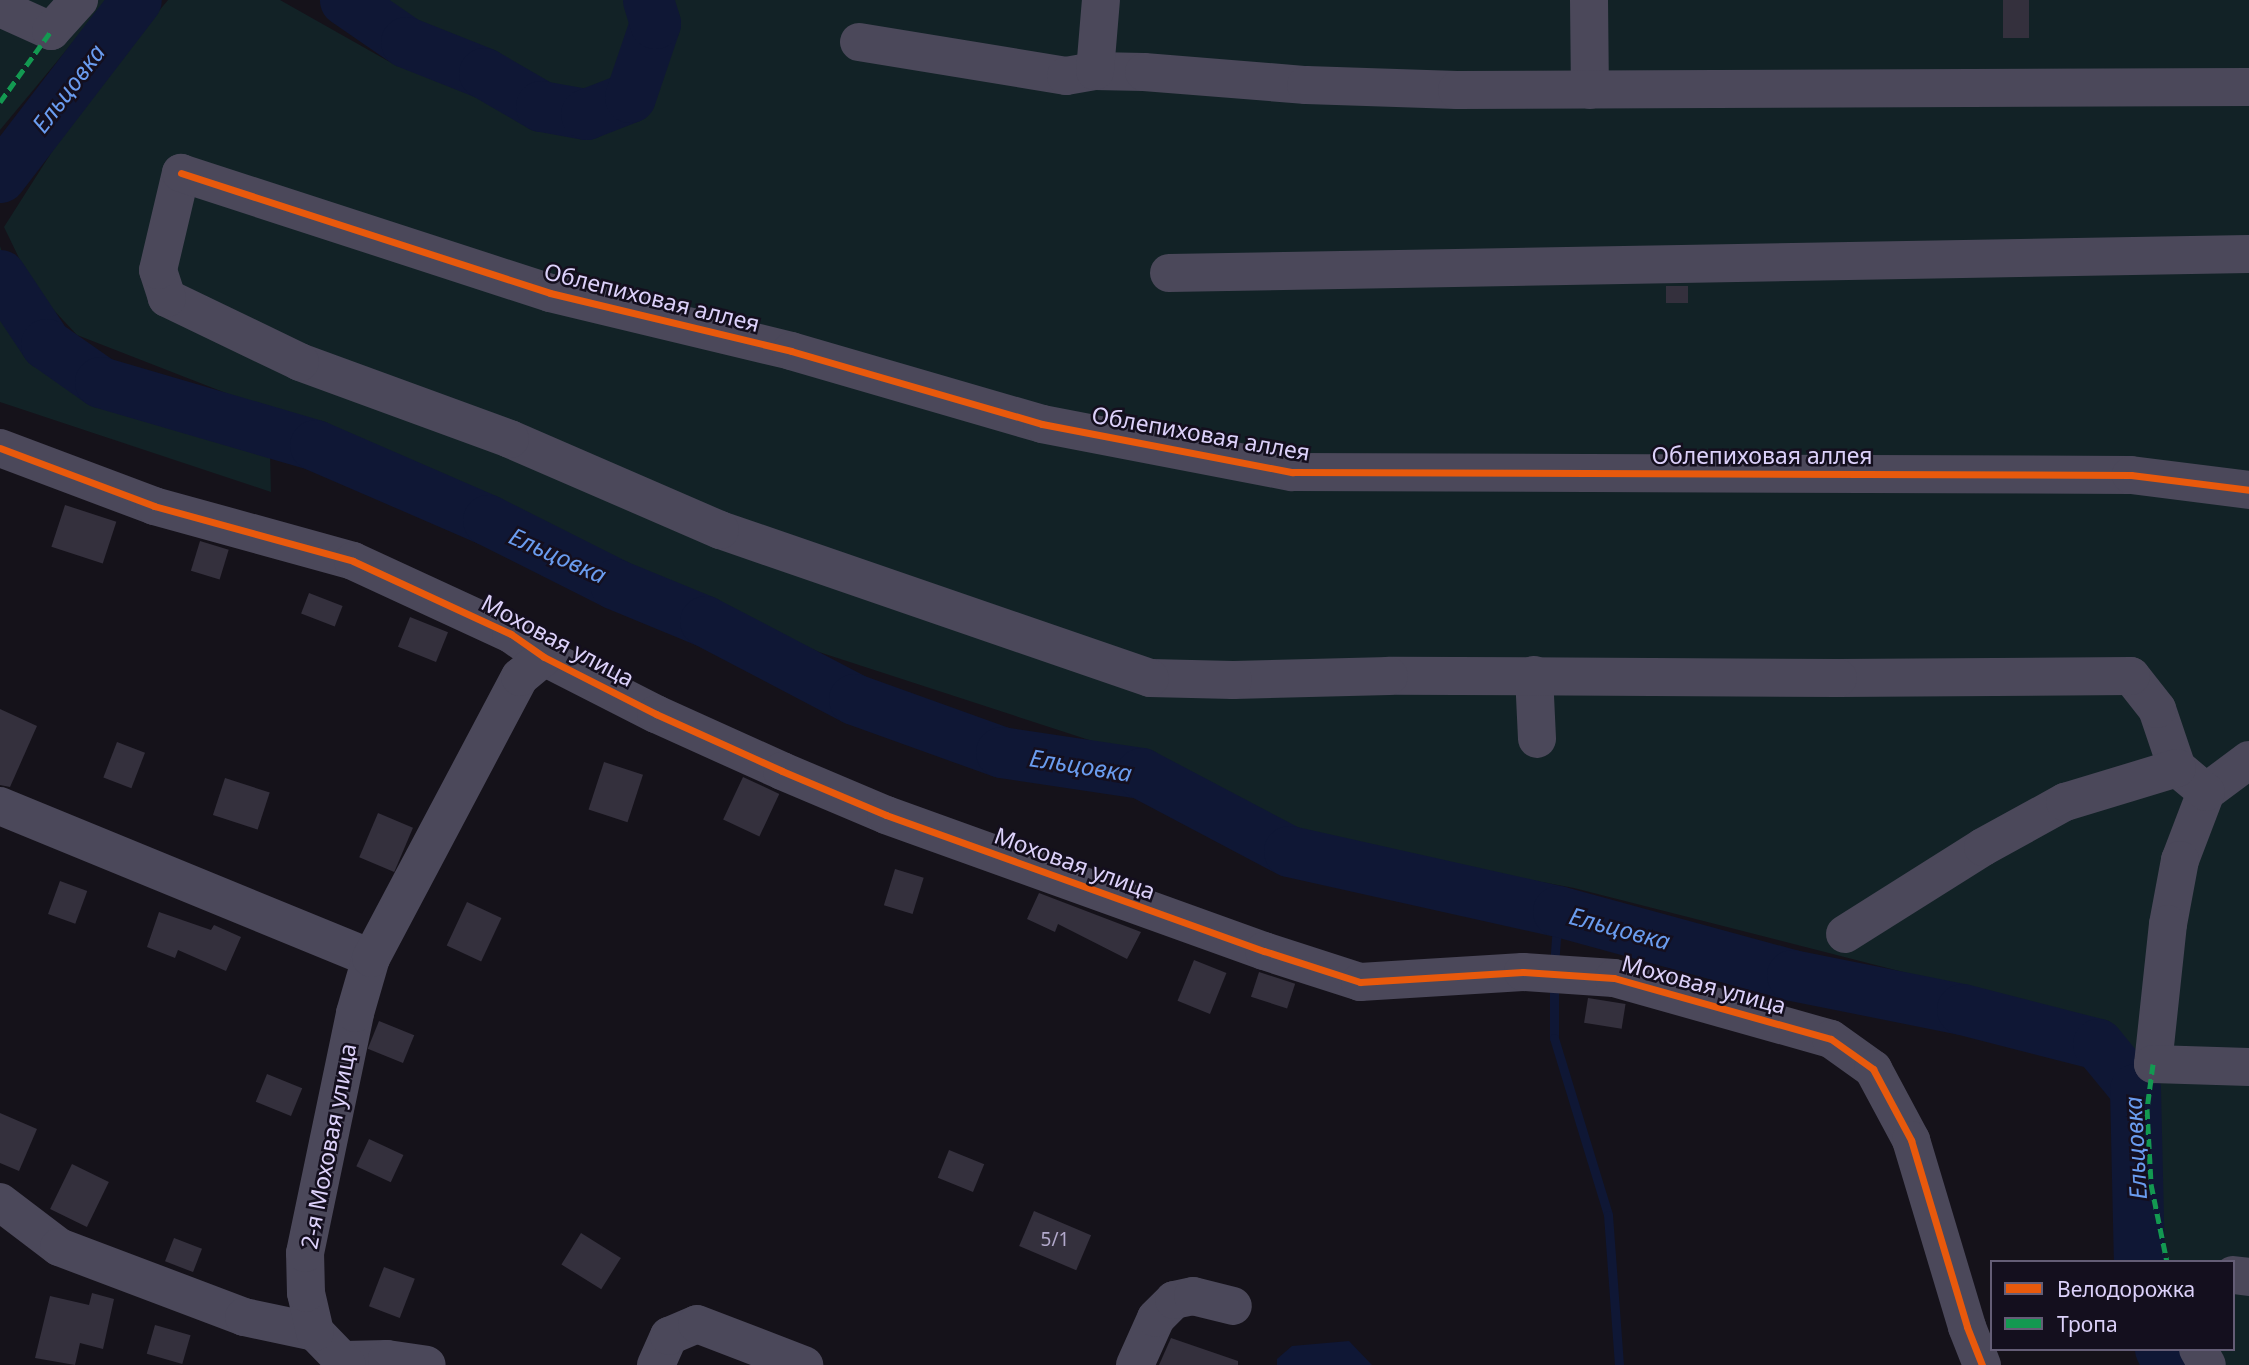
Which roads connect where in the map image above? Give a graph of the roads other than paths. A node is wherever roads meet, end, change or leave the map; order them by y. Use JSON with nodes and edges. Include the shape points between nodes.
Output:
{"nodes":[{"id":1,"x":79,"y":0,"type":"edge"},
{"id":2,"x":1101,"y":0,"type":"edge"},
{"id":3,"x":1589,"y":0,"type":"edge"},
{"id":4,"x":0,"y":8,"type":"edge"},
{"id":5,"x":859,"y":42,"type":"dead end"},
{"id":6,"x":1095,"y":71,"type":"junction"},
{"id":7,"x":2249,"y":87,"type":"edge"},
{"id":8,"x":1590,"y":90,"type":"junction"},
{"id":9,"x":2249,"y":254,"type":"edge"},
{"id":10,"x":1169,"y":273,"type":"dead end"},
{"id":11,"x":0,"y":448,"type":"edge"},
{"id":12,"x":2249,"y":490,"type":"edge"},
{"id":13,"x":544,"y":657,"type":"junction"},
{"id":14,"x":1534,"y":675,"type":"junction"},
{"id":15,"x":1537,"y":739,"type":"dead end"},
{"id":16,"x":2249,"y":760,"type":"edge"},
{"id":17,"x":2177,"y":768,"type":"junction"},
{"id":18,"x":2206,"y":792,"type":"junction"},
{"id":19,"x":0,"y":806,"type":"edge"},
{"id":20,"x":1845,"y":934,"type":"dead end"},
{"id":21,"x":371,"y":958,"type":"junction"},
{"id":22,"x":2249,"y":1067,"type":"edge"},
{"id":23,"x":0,"y":1202,"type":"edge"},
{"id":24,"x":1233,"y":1306,"type":"dead end"},
{"id":25,"x":315,"y":1332,"type":"junction"},
{"id":26,"x":346,"y":1362,"type":"edge"},
{"id":27,"x":427,"y":1365,"type":"edge"},
{"id":28,"x":656,"y":1365,"type":"edge"},
{"id":29,"x":804,"y":1365,"type":"edge"},
{"id":30,"x":1135,"y":1365,"type":"edge"},
{"id":31,"x":1982,"y":1365,"type":"edge"}],
"edges":[{"from":1,"to":4,"type":"street","via":[[51,31]]},
{"from":2,"to":6,"type":"street"},
{"from":3,"to":8,"type":"street"},
{"from":5,"to":6,"type":"street","via":[[1066,76]]},
{"from":6,"to":8,"type":"street","via":[[1306,85]]},
{"from":7,"to":8,"type":"street"},
{"from":9,"to":10,"type":"street"},
{"from":11,"to":13,"type":"street","name":"Моховая улица","via":[[154,506],[353,561],[511,634]]},
{"from":12,"to":14,"type":"street","name":"Облепиховая аллея","via":[[2131,475],[1292,472],[1042,424],[791,351],[550,293],[181,173],[158,270],[167,298],[300,362],[510,439],[720,530],[1150,678]]},
{"from":13,"to":21,"type":"street","name":"2-я Моховая улица","via":[[520,677]]},
{"from":13,"to":31,"type":"street","name":"Моховая улица","via":[[656,714],[886,815],[1360,982],[1523,972],[1614,978],[1831,1040],[1873,1069],[1911,1140]]},
{"from":14,"to":15,"type":"street"},
{"from":14,"to":17,"type":"street","via":[[2131,676],[2157,709]]},
{"from":16,"to":18,"type":"street"},
{"from":17,"to":18,"type":"street"},
{"from":17,"to":20,"type":"street","via":[[2065,802],[1983,847]]},
{"from":18,"to":22,"type":"street","via":[[2180,860],[2153,1064]]},
{"from":19,"to":21,"type":"street"},
{"from":21,"to":25,"type":"street","name":"2-я Моховая улица","via":[[355,1013],[306,1254],[306,1293]]},
{"from":23,"to":25,"type":"street","via":[[59,1247],[244,1317]]},
{"from":24,"to":30,"type":"street","via":[[1193,1296],[1174,1300],[1156,1318]]},
{"from":25,"to":26,"type":"street"},
{"from":26,"to":27,"type":"street","via":[[387,1359]]},
{"from":28,"to":29,"type":"street","via":[[669,1336],[697,1324]]}]}
